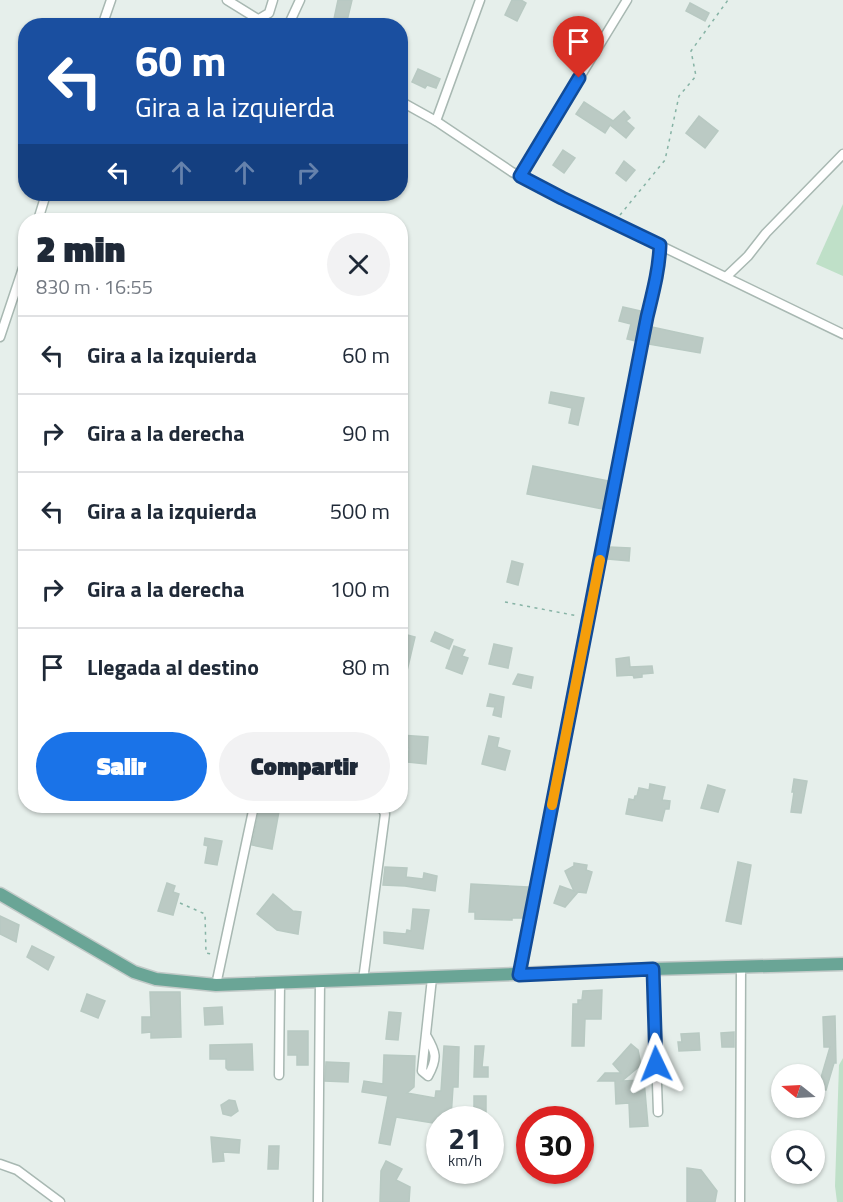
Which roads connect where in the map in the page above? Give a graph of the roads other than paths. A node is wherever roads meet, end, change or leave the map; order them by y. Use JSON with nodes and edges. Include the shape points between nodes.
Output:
{"nodes":[{"id":1,"x":111,"y":0,"type":"edge"},
{"id":2,"x":227,"y":0,"type":"edge"},
{"id":3,"x":273,"y":0,"type":"edge"},
{"id":4,"x":300,"y":0,"type":"edge"},
{"id":5,"x":480,"y":0,"type":"edge"},
{"id":6,"x":627,"y":0,"type":"edge"},
{"id":7,"x":105,"y":18,"type":"edge"},
{"id":8,"x":257,"y":18,"type":"edge"},
{"id":9,"x":261,"y":18,"type":"edge"},
{"id":10,"x":292,"y":18,"type":"edge"},
{"id":11,"x":408,"y":106,"type":"edge"},
{"id":12,"x":435,"y":121,"type":"junction"},
{"id":13,"x":843,"y":154,"type":"edge"},
{"id":14,"x":520,"y":176,"type":"junction"},
{"id":15,"x":660,"y":245,"type":"junction"},
{"id":16,"x":726,"y":277,"type":"junction"},
{"id":17,"x":18,"y":279,"type":"edge"},
{"id":18,"x":4,"y":313,"type":"edge"},
{"id":19,"x":843,"y":334,"type":"edge"},
{"id":20,"x":0,"y":337,"type":"edge"},
{"id":21,"x":253,"y":813,"type":"edge"},
{"id":22,"x":384,"y":813,"type":"edge"},
{"id":23,"x":0,"y":894,"type":"edge"},
{"id":24,"x":843,"y":964,"type":"edge"},
{"id":25,"x":741,"y":968,"type":"junction"},
{"id":26,"x":653,"y":969,"type":"junction"},
{"id":27,"x":519,"y":975,"type":"junction"},
{"id":28,"x":432,"y":978,"type":"junction"},
{"id":29,"x":363,"y":980,"type":"junction"},
{"id":30,"x":320,"y":981,"type":"junction"},
{"id":31,"x":280,"y":983,"type":"junction"},
{"id":32,"x":216,"y":985,"type":"junction"},
{"id":33,"x":426,"y":1035,"type":"dead end"},
{"id":34,"x":279,"y":1075,"type":"dead end"},
{"id":35,"x":658,"y":1112,"type":"dead end"},
{"id":36,"x":0,"y":1164,"type":"edge"},
{"id":37,"x":60,"y":1202,"type":"edge"},
{"id":38,"x":318,"y":1202,"type":"edge"},
{"id":39,"x":740,"y":1202,"type":"edge"}],
"edges":[{"from":1,"to":7,"type":"street"},
{"from":2,"to":8,"type":"street"},
{"from":3,"to":9,"type":"street","via":[[269,13]]},
{"from":4,"to":10,"type":"street"},
{"from":5,"to":12,"type":"street"},
{"from":6,"to":14,"type":"street"},
{"from":11,"to":12,"type":"street"},
{"from":12,"to":14,"type":"street"},
{"from":13,"to":16,"type":"street"},
{"from":14,"to":15,"type":"street"},
{"from":15,"to":16,"type":"street"},
{"from":15,"to":27,"type":"street","via":[[658,273]]},
{"from":16,"to":19,"type":"street"},
{"from":17,"to":18,"type":"street"},
{"from":18,"to":20,"type":"street"},
{"from":21,"to":32,"type":"street"},
{"from":22,"to":29,"type":"street"},
{"from":23,"to":32,"type":"main road","via":[[134,972],[156,979]]},
{"from":24,"to":25,"type":"main road"},
{"from":25,"to":26,"type":"main road"},
{"from":25,"to":39,"type":"street"},
{"from":26,"to":27,"type":"main road"},
{"from":26,"to":35,"type":"street"},
{"from":27,"to":28,"type":"main road"},
{"from":28,"to":29,"type":"main road"},
{"from":28,"to":33,"type":"street"},
{"from":29,"to":30,"type":"main road"},
{"from":30,"to":31,"type":"main road"},
{"from":30,"to":38,"type":"street"},
{"from":31,"to":32,"type":"main road"},
{"from":31,"to":34,"type":"street"},
{"from":36,"to":37,"type":"street","via":[[17,1170]]}]}
